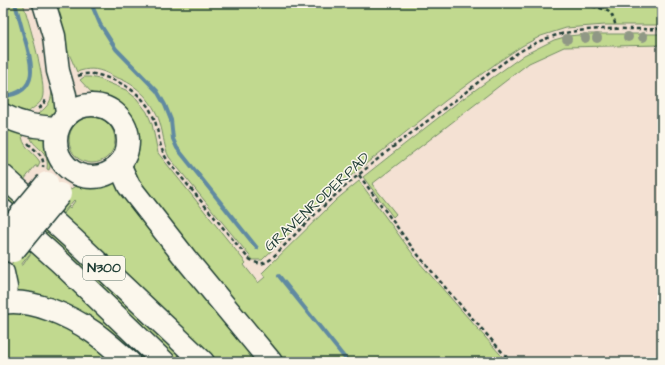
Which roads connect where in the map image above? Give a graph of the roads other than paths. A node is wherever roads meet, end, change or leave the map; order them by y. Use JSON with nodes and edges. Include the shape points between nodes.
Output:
{"nodes":[{"id":1,"x":44,"y":3,"type":"edge"},
{"id":2,"x":54,"y":36,"type":"junction"},
{"id":3,"x":88,"y":105,"type":"junction"},
{"id":4,"x":3,"y":114,"type":"edge"},
{"id":5,"x":63,"y":121,"type":"junction"},
{"id":6,"x":62,"y":160,"type":"junction"},
{"id":7,"x":119,"y":164,"type":"junction"},
{"id":8,"x":80,"y":174,"type":"junction"},
{"id":9,"x":3,"y":176,"type":"edge"},
{"id":10,"x":54,"y":189,"type":"junction"},
{"id":11,"x":3,"y":211,"type":"edge"},
{"id":12,"x":6,"y":252,"type":"edge"},
{"id":13,"x":3,"y":273,"type":"edge"},
{"id":14,"x":3,"y":299,"type":"edge"},
{"id":15,"x":3,"y":303,"type":"edge"},
{"id":16,"x":129,"y":362,"type":"edge"},
{"id":17,"x":164,"y":362,"type":"edge"},
{"id":18,"x":203,"y":362,"type":"edge"},
{"id":19,"x":271,"y":362,"type":"edge"}],
"edges":[{"from":1,"to":2,"type":"main road"},
{"from":2,"to":3,"type":"main road"},
{"from":2,"to":5,"type":"main road","via":[[58,71],[65,96]]},
{"from":3,"to":5,"type":"main road","via":[[79,107]]},
{"from":3,"to":7,"type":"main road","via":[[106,107],[123,122],[128,144]]},
{"from":4,"to":5,"type":"main road","via":[[27,125]]},
{"from":5,"to":6,"type":"main road","via":[[56,136]]},
{"from":6,"to":8,"type":"main road"},
{"from":6,"to":10,"type":"main road"},
{"from":7,"to":8,"type":"main road","via":[[101,175]]},
{"from":7,"to":19,"type":"main road","via":[[129,186],[143,205]]},
{"from":8,"to":10,"type":"main road","via":[[67,186]]},
{"from":9,"to":18,"type":"main road","number":"N300"},
{"from":10,"to":12,"type":"main road","bridge":true},
{"from":11,"to":17,"type":"main road","number":"N300"},
{"from":13,"to":14,"type":"main road","via":[[6,287]]},
{"from":15,"to":16,"type":"main road","via":[[33,305],[71,319],[93,332]]}]}
